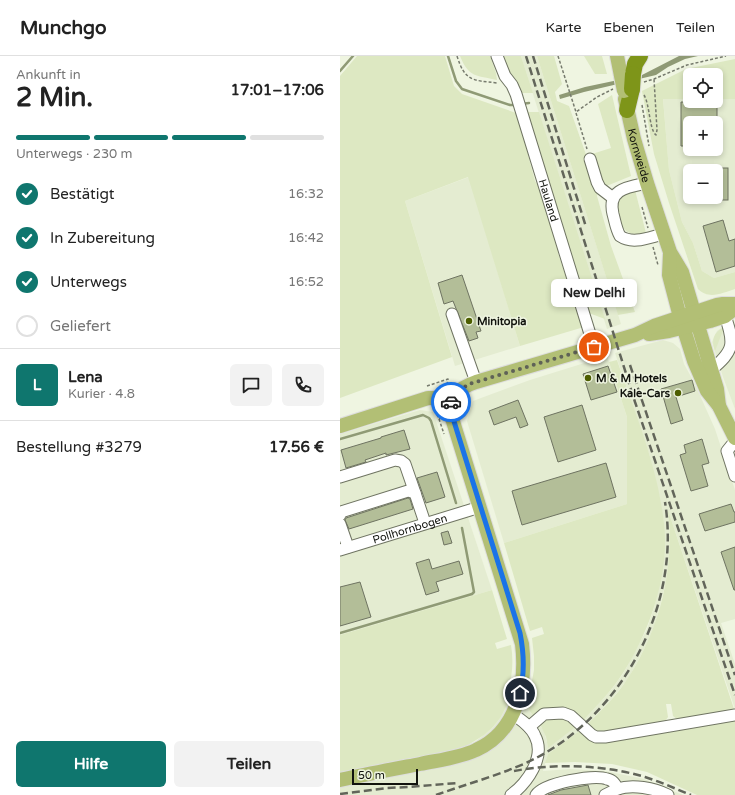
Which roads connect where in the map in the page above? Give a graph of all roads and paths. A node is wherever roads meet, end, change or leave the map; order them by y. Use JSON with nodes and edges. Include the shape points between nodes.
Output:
{"nodes":[{"id":1,"x":457,"y":56,"type":"edge"},
{"id":2,"x":497,"y":56,"type":"edge"},
{"id":3,"x":558,"y":56,"type":"edge"},
{"id":4,"x":617,"y":56,"type":"edge"},
{"id":5,"x":640,"y":56,"type":"edge"},
{"id":6,"x":726,"y":56,"type":"edge"},
{"id":7,"x":654,"y":79,"type":"junction"},
{"id":8,"x":514,"y":89,"type":"junction"},
{"id":9,"x":609,"y":90,"type":"dead end"},
{"id":10,"x":633,"y":90,"type":"junction"},
{"id":11,"x":576,"y":112,"type":"junction"},
{"id":12,"x":650,"y":152,"type":"dead end"},
{"id":13,"x":590,"y":159,"type":"joint"},
{"id":14,"x":647,"y":183,"type":"junction"},
{"id":15,"x":613,"y":198,"type":"junction"},
{"id":16,"x":664,"y":234,"type":"junction"},
{"id":17,"x":735,"y":304,"type":"edge"},
{"id":18,"x":730,"y":312,"type":"edge"},
{"id":19,"x":452,"y":314,"type":"dead end"},
{"id":20,"x":689,"y":321,"type":"junction"},
{"id":21,"x":594,"y":347,"type":"junction"},
{"id":22,"x":711,"y":370,"type":"junction"},
{"id":23,"x":448,"y":379,"type":"dead end"},
{"id":24,"x":476,"y":382,"type":"junction"},
{"id":25,"x":423,"y":388,"type":"dead end"},
{"id":26,"x":451,"y":404,"type":"junction"},
{"id":27,"x":719,"y":406,"type":"junction"},
{"id":28,"x":340,"y":426,"type":"edge"},
{"id":29,"x":735,"y":438,"type":"edge"},
{"id":30,"x":735,"y":442,"type":"edge"},
{"id":31,"x":735,"y":476,"type":"edge"},
{"id":32,"x":340,"y":477,"type":"edge"},
{"id":33,"x":415,"y":493,"type":"junction"},
{"id":34,"x":480,"y":507,"type":"junction"},
{"id":35,"x":340,"y":512,"type":"edge"},
{"id":36,"x":425,"y":523,"type":"junction"},
{"id":37,"x":340,"y":524,"type":"edge"},
{"id":38,"x":344,"y":549,"type":"edge"},
{"id":39,"x":513,"y":714,"type":"junction"},
{"id":40,"x":735,"y":715,"type":"edge"},
{"id":41,"x":529,"y":727,"type":"junction"},
{"id":42,"x":340,"y":780,"type":"edge"},
{"id":43,"x":618,"y":789,"type":"junction"},
{"id":44,"x":648,"y":792,"type":"edge"},
{"id":45,"x":511,"y":795,"type":"edge"},
{"id":46,"x":536,"y":795,"type":"edge"},
{"id":47,"x":605,"y":795,"type":"edge"},
{"id":48,"x":668,"y":795,"type":"edge"}],
"edges":[{"from":1,"to":8,"type":"path","via":[[460,68],[469,77]]},
{"from":2,"to":8,"type":"street","name":"Hauland","via":[[505,76]]},
{"from":3,"to":11,"type":"path"},
{"from":4,"to":10,"type":"main road","name":"Kornweide"},
{"from":5,"to":10,"type":"highway","via":[[635,64]]},
{"from":6,"to":7,"type":"path","via":[[687,65]]},
{"from":7,"to":10,"type":"path"},
{"from":7,"to":10,"type":"path","via":[[658,130],[656,135],[653,132],[647,99],[644,94]]},
{"from":8,"to":21,"type":"street","name":"Hauland"},
{"from":9,"to":11,"type":"path"},
{"from":10,"to":12,"type":"path"},
{"from":10,"to":14,"type":"main road","name":"Kornweide","via":[[634,140]]},
{"from":11,"to":13,"type":"path"},
{"from":13,"to":15,"type":"street","via":[[600,188]]},
{"from":14,"to":15,"type":"street","via":[[625,188]]},
{"from":14,"to":16,"type":"main road","name":"Kornweide"},
{"from":15,"to":16,"type":"street","via":[[611,207],[618,233],[623,238],[633,240]]},
{"from":16,"to":20,"type":"main road","name":"Kornweide","via":[[670,252],[682,272]]},
{"from":17,"to":20,"type":"main road","via":[[723,304]]},
{"from":18,"to":20,"type":"main road"},
{"from":18,"to":22,"type":"street","via":[[732,344],[722,361]]},
{"from":19,"to":24,"type":"street"},
{"from":20,"to":21,"type":"main road","via":[[654,326],[635,335]]},
{"from":20,"to":22,"type":"main road"},
{"from":20,"to":27,"type":"main road","via":[[694,361],[707,391]]},
{"from":21,"to":24,"type":"main road"},
{"from":22,"to":27,"type":"main road"},
{"from":23,"to":25,"type":"path"},
{"from":24,"to":26,"type":"main road","via":[[456,393]]},
{"from":26,"to":28,"type":"main road","via":[[438,398],[428,398]]},
{"from":26,"to":34,"type":"main road","via":[[452,415]]},
{"from":27,"to":29,"type":"main road"},
{"from":30,"to":31,"type":"street","via":[[727,450]]},
{"from":32,"to":33,"type":"street","via":[[394,460],[401,461],[405,464]]},
{"from":33,"to":35,"type":"street","via":[[408,491]]},
{"from":33,"to":36,"type":"street"},
{"from":34,"to":36,"type":"street","name":"Pollhornbogen"},
{"from":34,"to":39,"type":"main road","via":[[522,644],[523,678]]},
{"from":36,"to":38,"type":"street","name":"Pollhornbogen"},
{"from":37,"to":38,"type":"street"},
{"from":39,"to":41,"type":"street"},
{"from":39,"to":42,"type":"main road","via":[[497,737],[476,751]]},
{"from":40,"to":41,"type":"street","via":[[606,737],[592,735],[572,716],[563,713],[544,714]]},
{"from":41,"to":45,"type":"street","via":[[537,739],[536,762],[528,779]]},
{"from":43,"to":44,"type":"street","via":[[639,787]]},
{"from":43,"to":46,"type":"street","via":[[614,782],[606,778],[591,778],[563,782],[545,788]]},
{"from":43,"to":47,"type":"street"},
{"from":44,"to":48,"type":"street","via":[[660,791]]}]}
